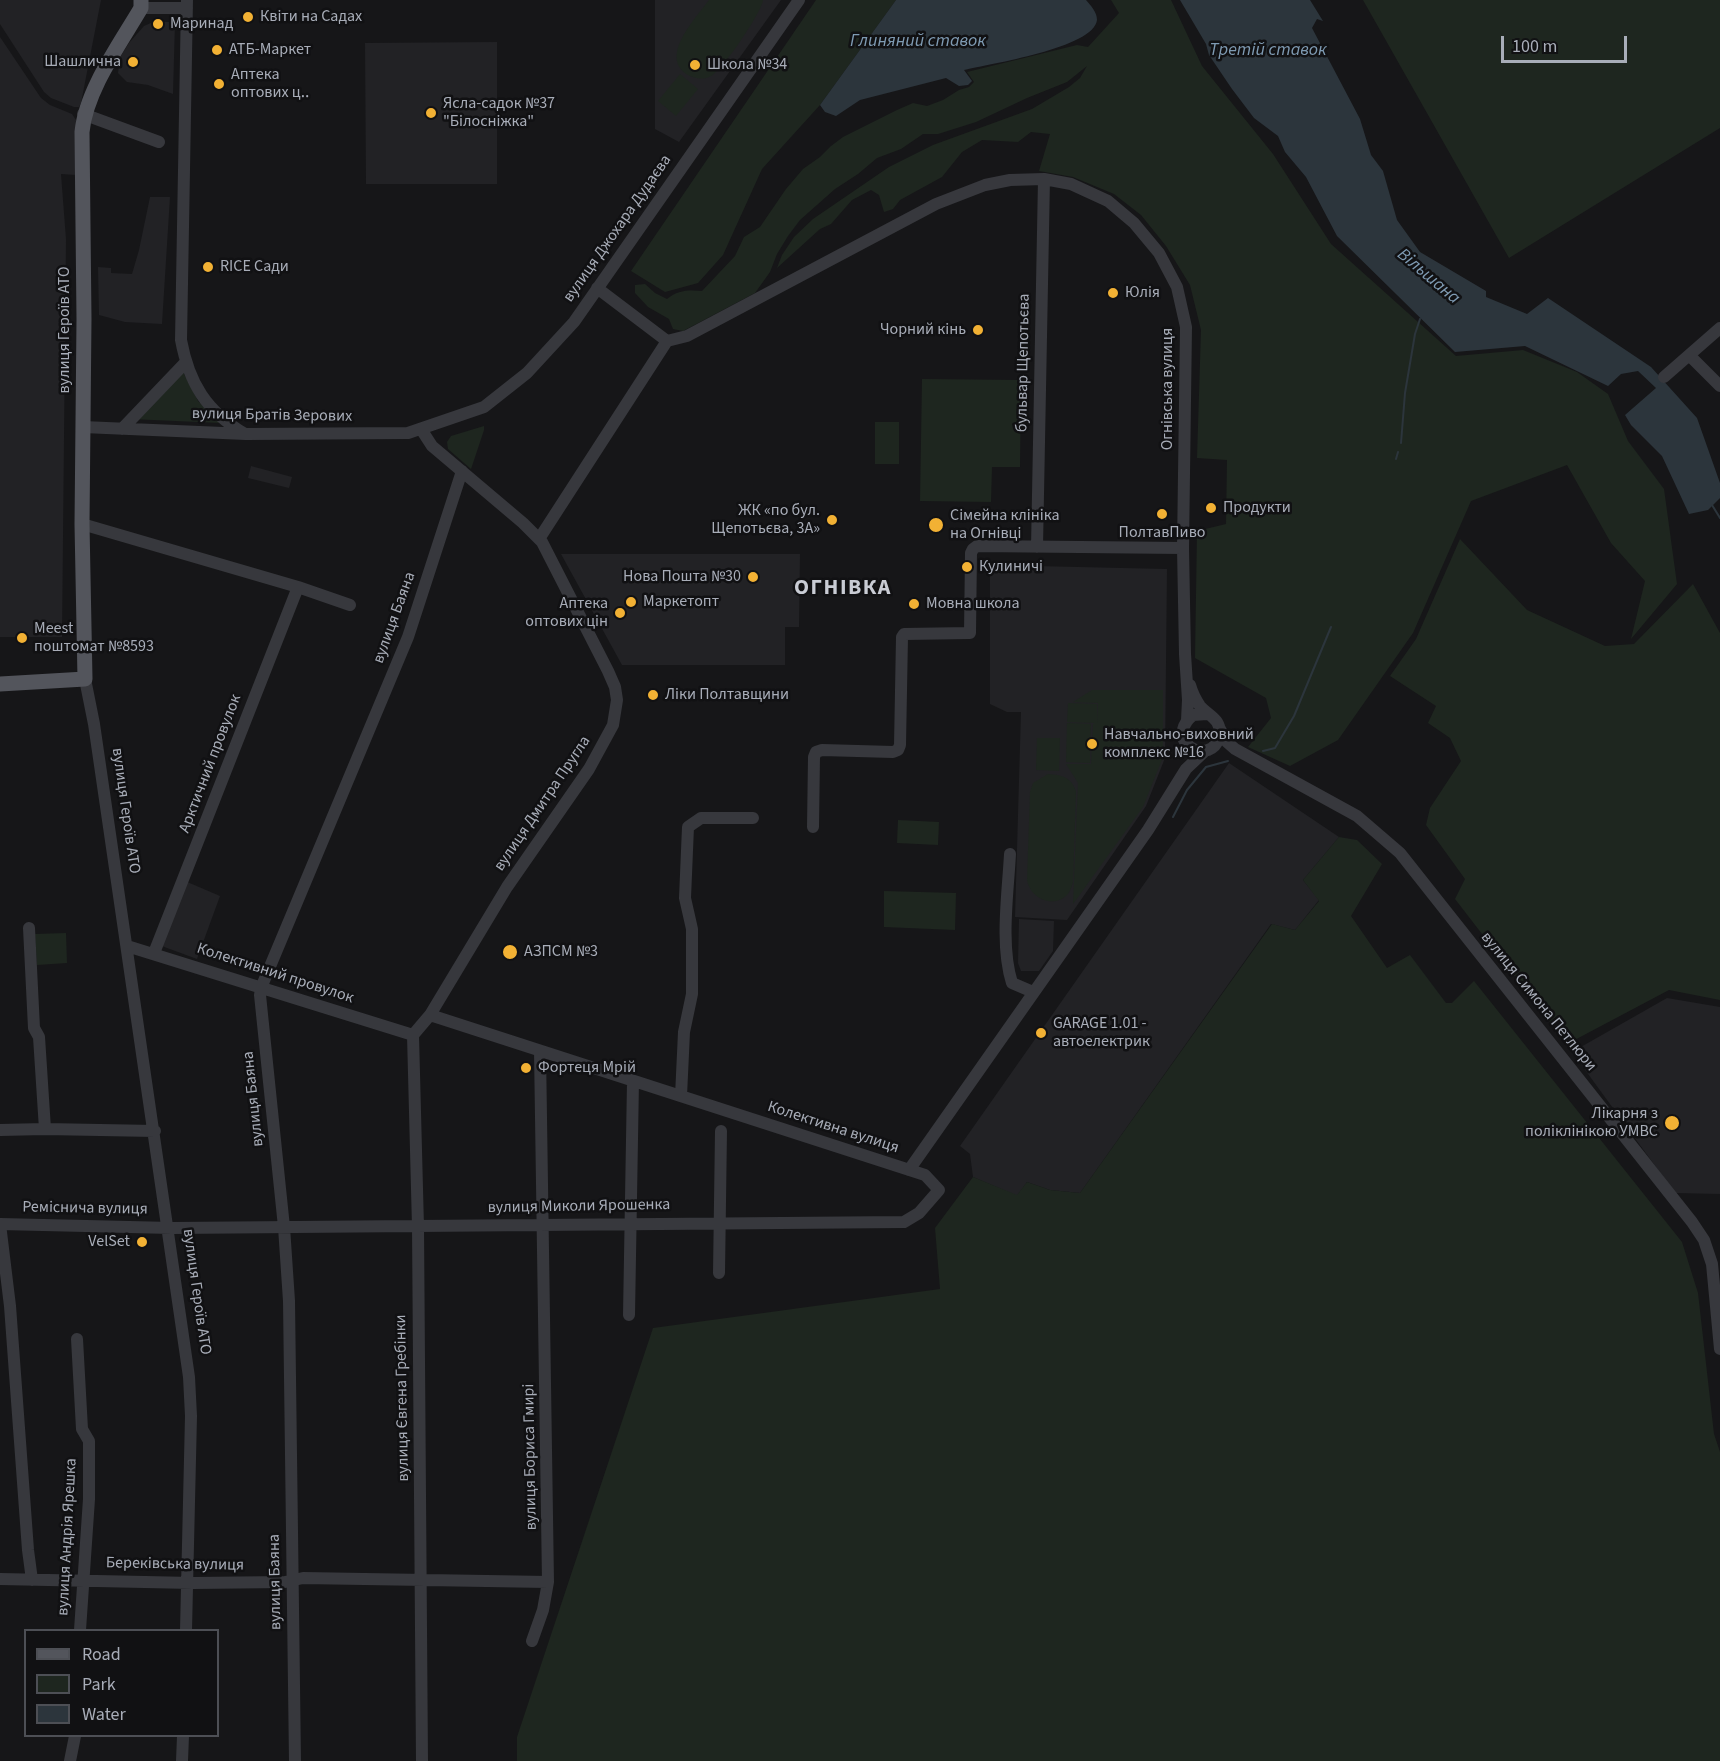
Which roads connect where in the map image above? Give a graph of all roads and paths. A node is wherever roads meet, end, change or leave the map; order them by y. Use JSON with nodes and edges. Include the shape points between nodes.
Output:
{"nodes":[{"id":1,"x":799,"y":0,"type":"edge"},
{"id":2,"x":141,"y":4,"type":"edge"},
{"id":3,"x":187,"y":4,"type":"edge"},
{"id":4,"x":83,"y":114,"type":"junction"},
{"id":5,"x":159,"y":142,"type":"dead end"},
{"id":6,"x":1044,"y":179,"type":"junction"},
{"id":7,"x":597,"y":288,"type":"junction"},
{"id":8,"x":1720,"y":328,"type":"edge"},
{"id":9,"x":667,"y":341,"type":"junction"},
{"id":10,"x":1690,"y":356,"type":"junction"},
{"id":11,"x":185,"y":363,"type":"junction"},
{"id":12,"x":1664,"y":377,"type":"dead end"},
{"id":13,"x":1720,"y":386,"type":"edge"},
{"id":14,"x":83,"y":427,"type":"junction"},
{"id":15,"x":122,"y":429,"type":"junction"},
{"id":16,"x":421,"y":429,"type":"junction"},
{"id":17,"x":246,"y":434,"type":"junction"},
{"id":18,"x":462,"y":471,"type":"junction"},
{"id":19,"x":82,"y":524,"type":"junction"},
{"id":20,"x":539,"y":539,"type":"junction"},
{"id":21,"x":1037,"y":547,"type":"junction"},
{"id":22,"x":1183,"y":548,"type":"junction"},
{"id":23,"x":298,"y":587,"type":"junction"},
{"id":24,"x":350,"y":605,"type":"dead end"},
{"id":25,"x":1185,"y":654,"type":"junction"},
{"id":26,"x":85,"y":679,"type":"junction"},
{"id":27,"x":0,"y":684,"type":"edge"},
{"id":28,"x":1207,"y":714,"type":"junction"},
{"id":29,"x":1187,"y":720,"type":"junction"},
{"id":30,"x":1220,"y":729,"type":"junction"},
{"id":31,"x":1186,"y":743,"type":"junction"},
{"id":32,"x":1208,"y":749,"type":"junction"},
{"id":33,"x":1235,"y":749,"type":"junction"},
{"id":34,"x":1180,"y":779,"type":"junction"},
{"id":35,"x":753,"y":818,"type":"dead end"},
{"id":36,"x":813,"y":827,"type":"dead end"},
{"id":37,"x":1010,"y":854,"type":"dead end"},
{"id":38,"x":29,"y":928,"type":"dead end"},
{"id":39,"x":127,"y":946,"type":"junction"},
{"id":40,"x":154,"y":953,"type":"junction"},
{"id":41,"x":261,"y":988,"type":"junction"},
{"id":42,"x":1033,"y":992,"type":"junction"},
{"id":43,"x":430,"y":1015,"type":"junction"},
{"id":44,"x":413,"y":1035,"type":"junction"},
{"id":45,"x":540,"y":1051,"type":"junction"},
{"id":46,"x":633,"y":1081,"type":"junction"},
{"id":47,"x":681,"y":1096,"type":"junction"},
{"id":48,"x":45,"y":1129,"type":"junction"},
{"id":49,"x":0,"y":1130,"type":"edge"},
{"id":50,"x":155,"y":1131,"type":"junction"},
{"id":51,"x":721,"y":1131,"type":"dead end"},
{"id":52,"x":909,"y":1170,"type":"junction"},
{"id":53,"x":631,"y":1222,"type":"junction"},
{"id":54,"x":720,"y":1222,"type":"junction"},
{"id":55,"x":0,"y":1224,"type":"edge"},
{"id":56,"x":544,"y":1224,"type":"junction"},
{"id":57,"x":169,"y":1227,"type":"junction"},
{"id":58,"x":284,"y":1227,"type":"junction"},
{"id":59,"x":418,"y":1227,"type":"junction"},
{"id":60,"x":719,"y":1273,"type":"dead end"},
{"id":61,"x":629,"y":1315,"type":"dead end"},
{"id":62,"x":77,"y":1339,"type":"dead end"},
{"id":63,"x":1720,"y":1349,"type":"edge"},
{"id":64,"x":0,"y":1580,"type":"edge"},
{"id":65,"x":32,"y":1580,"type":"junction"},
{"id":66,"x":83,"y":1580,"type":"junction"},
{"id":67,"x":293,"y":1580,"type":"junction"},
{"id":68,"x":421,"y":1581,"type":"junction"},
{"id":69,"x":188,"y":1582,"type":"junction"},
{"id":70,"x":548,"y":1582,"type":"junction"},
{"id":71,"x":80,"y":1629,"type":"edge"},
{"id":72,"x":186,"y":1629,"type":"edge"},
{"id":73,"x":532,"y":1641,"type":"dead end"},
{"id":74,"x":75,"y":1737,"type":"edge"},
{"id":75,"x":183,"y":1737,"type":"edge"},
{"id":76,"x":70,"y":1761,"type":"edge"},
{"id":77,"x":182,"y":1761,"type":"edge"},
{"id":78,"x":295,"y":1761,"type":"edge"},
{"id":79,"x":422,"y":1761,"type":"edge"}],
"edges":[{"from":1,"to":7,"type":"street","name":"вулиця Джохара Дудаєва"},
{"from":2,"to":3,"type":"street","name":"вулиця Героїв АТО"},
{"from":2,"to":4,"type":"main road","name":"вулиця Героїв АТО"},
{"from":3,"to":11,"type":"street","name":"вулиця Героїв АТО","via":[[180,325]]},
{"from":4,"to":5,"type":"street"},
{"from":4,"to":14,"type":"main road","name":"вулиця Героїв АТО"},
{"from":6,"to":9,"type":"street","name":"Огнівська вулиця","via":[[985,185],[936,204],[687,336]]},
{"from":6,"to":21,"type":"street","name":"бульвар Щепотьєва"},
{"from":6,"to":22,"type":"street","name":"Огнівська вулиця","via":[[1071,184],[1108,201],[1134,223],[1159,253],[1177,287],[1186,327]]},
{"from":7,"to":9,"type":"street"},
{"from":7,"to":16,"type":"street","name":"вулиця Джохара Дудаєва","via":[[574,322],[527,373],[484,407]]},
{"from":8,"to":10,"type":"street"},
{"from":9,"to":20,"type":"street"},
{"from":10,"to":12,"type":"street"},
{"from":10,"to":13,"type":"street"},
{"from":11,"to":15,"type":"street"},
{"from":11,"to":17,"type":"street","name":"вулиця Героїв АТО","via":[[212,409]]},
{"from":14,"to":15,"type":"street","name":"вулиця Братів Зерових"},
{"from":14,"to":19,"type":"main road","name":"вулиця Героїв АТО"},
{"from":15,"to":17,"type":"street","name":"вулиця Братів Зерових"},
{"from":16,"to":17,"type":"street","name":"вулиця Братів Зерових","via":[[408,433]]},
{"from":16,"to":18,"type":"street","name":"вулиця Дмитра Пругла","via":[[432,446]]},
{"from":18,"to":20,"type":"street","name":"вулиця Дмитра Пругла"},
{"from":18,"to":41,"type":"street","name":"вулиця Баяна","via":[[408,637]]},
{"from":19,"to":23,"type":"street"},
{"from":19,"to":26,"type":"main road","name":"вулиця Героїв АТО"},
{"from":20,"to":43,"type":"street","name":"вулиця Дмитра Пругла","via":[[615,687],[617,712],[589,769],[507,887]]},
{"from":21,"to":22,"type":"street"},
{"from":21,"to":36,"type":"street","via":[[973,549],[970,633],[904,634],[898,750],[816,752]]},
{"from":22,"to":25,"type":"street","name":"Огнівська вулиця"},
{"from":23,"to":24,"type":"street"},
{"from":23,"to":40,"type":"street","name":"Арктичний провулок"},
{"from":25,"to":28,"type":"street","name":"Огнівська вулиця","via":[[1190,686]]},
{"from":25,"to":29,"type":"street","name":"Огнівська вулиця"},
{"from":26,"to":27,"type":"main road"},
{"from":26,"to":39,"type":"street","name":"вулиця Героїв АТО"},
{"from":28,"to":29,"type":"street","via":[[1193,715]]},
{"from":28,"to":30,"type":"street","name":"Огнівська вулиця"},
{"from":29,"to":31,"type":"street","name":"Огнівська вулиця","via":[[1182,731]]},
{"from":30,"to":32,"type":"street","via":[[1218,740]]},
{"from":30,"to":33,"type":"street","name":"вулиця Симона Петлюри"},
{"from":31,"to":32,"type":"street","via":[[1197,751]]},
{"from":31,"to":34,"type":"street","name":"Колективна вулиця"},
{"from":32,"to":33,"type":"street","name":"вулиця Симона Петлюри"},
{"from":32,"to":34,"type":"street","name":"Колективна вулиця","via":[[1191,762]]},
{"from":33,"to":63,"type":"street","name":"вулиця Симона Петлюри","via":[[1357,816],[1400,854],[1704,1240],[1712,1264]]},
{"from":34,"to":42,"type":"street","name":"Колективна вулиця"},
{"from":35,"to":47,"type":"street","via":[[701,818],[688,827],[685,898],[692,929],[692,994],[684,1032]]},
{"from":37,"to":42,"type":"street","via":[[1008,971],[1012,983]]},
{"from":38,"to":48,"type":"street"},
{"from":39,"to":40,"type":"street","name":"Колективний провулок"},
{"from":39,"to":50,"type":"street","name":"вулиця Героїв АТО"},
{"from":40,"to":41,"type":"street","name":"Колективний провулок"},
{"from":41,"to":44,"type":"street","name":"Колективний провулок"},
{"from":41,"to":58,"type":"street","name":"вулиця Баяна"},
{"from":42,"to":52,"type":"street","name":"Колективна вулиця"},
{"from":43,"to":44,"type":"street","name":"вулиця Дмитра Пругла"},
{"from":43,"to":45,"type":"street","name":"Колективна вулиця"},
{"from":44,"to":59,"type":"street","name":"вулиця Євгена Гребінки"},
{"from":45,"to":46,"type":"street","name":"Колективна вулиця"},
{"from":45,"to":56,"type":"street","name":"вулиця Бориса Гмирі"},
{"from":46,"to":47,"type":"street","name":"Колективна вулиця"},
{"from":46,"to":53,"type":"street"},
{"from":47,"to":52,"type":"street","name":"Колективна вулиця"},
{"from":48,"to":49,"type":"street"},
{"from":48,"to":50,"type":"street"},
{"from":50,"to":57,"type":"street","name":"вулиця Героїв АТО"},
{"from":51,"to":54,"type":"street"},
{"from":52,"to":54,"type":"street","name":"вулиця Миколи Ярошенка","via":[[925,1175],[939,1190],[919,1213],[904,1222]]},
{"from":53,"to":54,"type":"street","name":"вулиця Миколи Ярошенка"},
{"from":53,"to":56,"type":"street","name":"вулиця Миколи Ярошенка"},
{"from":53,"to":61,"type":"street"},
{"from":54,"to":60,"type":"street"},
{"from":55,"to":57,"type":"street","name":"Реміснича вулиця"},
{"from":55,"to":65,"type":"street"},
{"from":56,"to":59,"type":"street","name":"вулиця Миколи Ярошенка"},
{"from":56,"to":70,"type":"street","name":"вулиця Бориса Гмирі"},
{"from":57,"to":58,"type":"street","name":"вулиця Миколи Ярошенка"},
{"from":57,"to":69,"type":"street","name":"вулиця Героїв АТО","via":[[189,1377]]},
{"from":58,"to":59,"type":"street","name":"вулиця Миколи Ярошенка"},
{"from":58,"to":67,"type":"street","name":"вулиця Баяна","via":[[289,1301]]},
{"from":59,"to":68,"type":"street","name":"вулиця Євгена Гребінки"},
{"from":62,"to":66,"type":"street","name":"вулиця Андрія Ярешка","via":[[82,1429],[89,1440]]},
{"from":64,"to":65,"type":"street","name":"Береківська вулиця"},
{"from":65,"to":66,"type":"street","name":"Береківська вулиця"},
{"from":66,"to":69,"type":"street","name":"Береківська вулиця"},
{"from":66,"to":71,"type":"street","name":"вулиця Андрія Ярешка"},
{"from":67,"to":68,"type":"street","name":"Береківська вулиця"},
{"from":67,"to":69,"type":"street","name":"Береківська вулиця"},
{"from":67,"to":78,"type":"street","name":"вулиця Баяна"},
{"from":68,"to":70,"type":"street"},
{"from":68,"to":79,"type":"street","name":"вулиця Євгена Гребінки"},
{"from":69,"to":72,"type":"street","name":"вулиця Героїв АТО"},
{"from":70,"to":73,"type":"street","name":"вулиця Бориса Гмирі"},
{"from":74,"to":76,"type":"street"},
{"from":75,"to":77,"type":"street"}]}
